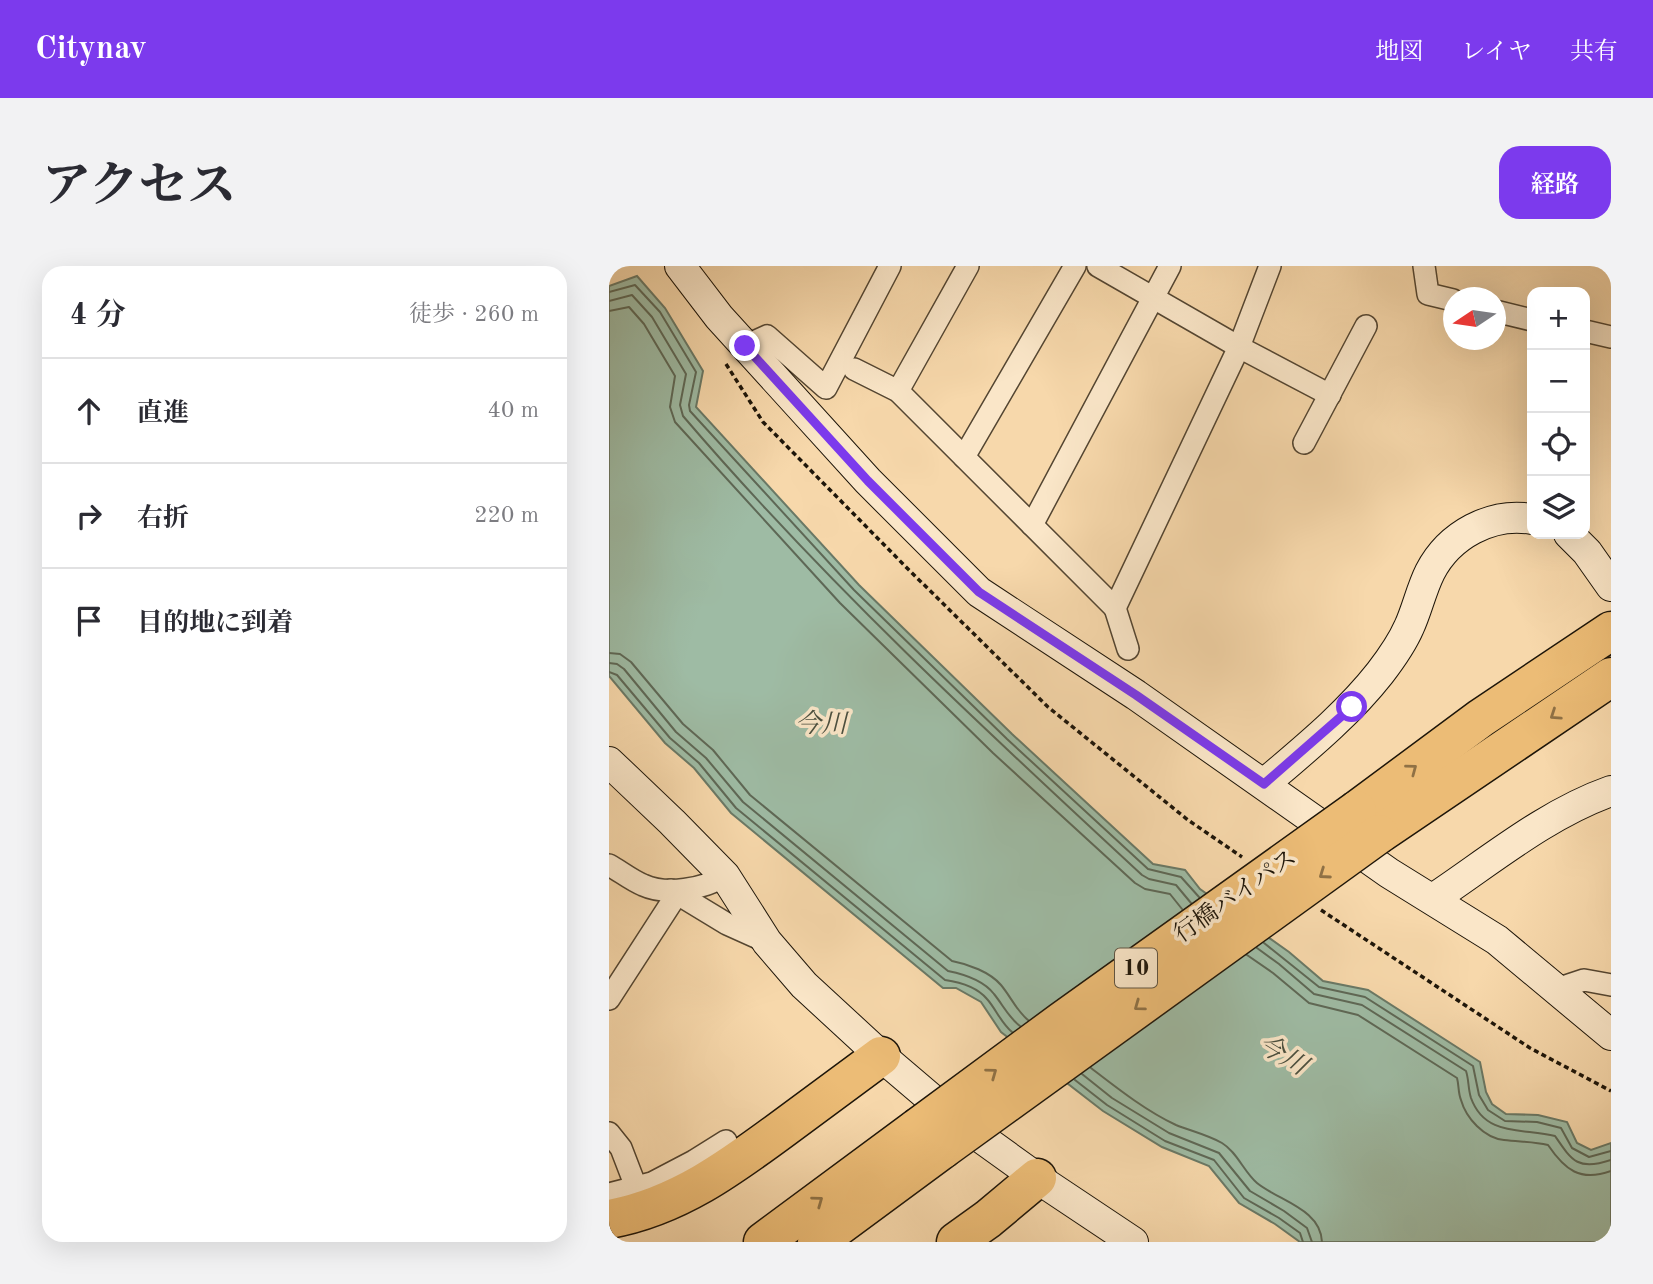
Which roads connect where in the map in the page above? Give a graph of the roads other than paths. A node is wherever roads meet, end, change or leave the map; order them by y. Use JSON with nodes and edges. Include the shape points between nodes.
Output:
{"nodes":[{"id":1,"x":680,"y":266,"type":"edge"},
{"id":2,"x":890,"y":266,"type":"edge"},
{"id":3,"x":968,"y":266,"type":"edge"},
{"id":4,"x":1075,"y":266,"type":"edge"},
{"id":5,"x":1098,"y":266,"type":"edge"},
{"id":6,"x":1170,"y":266,"type":"edge"},
{"id":7,"x":1270,"y":266,"type":"edge"},
{"id":8,"x":1424,"y":266,"type":"edge"},
{"id":9,"x":1443,"y":297,"type":"edge"},
{"id":10,"x":1153,"y":298,"type":"junction"},
{"id":11,"x":1506,"y":314,"type":"edge"},
{"id":12,"x":1527,"y":319,"type":"edge"},
{"id":13,"x":1366,"y":326,"type":"dead end"},
{"id":14,"x":1590,"y":332,"type":"edge"},
{"id":15,"x":1611,"y":337,"type":"edge"},
{"id":16,"x":1238,"y":348,"type":"junction"},
{"id":17,"x":733,"y":352,"type":"junction"},
{"id":18,"x":854,"y":369,"type":"dead end"},
{"id":19,"x":898,"y":391,"type":"junction"},
{"id":20,"x":1330,"y":395,"type":"junction"},
{"id":21,"x":1304,"y":443,"type":"dead end"},
{"id":22,"x":964,"y":457,"type":"junction"},
{"id":23,"x":1527,"y":518,"type":"edge"},
{"id":24,"x":1032,"y":525,"type":"junction"},
{"id":25,"x":1574,"y":539,"type":"edge"},
{"id":26,"x":1611,"y":586,"type":"edge"},
{"id":27,"x":1115,"y":608,"type":"junction"},
{"id":28,"x":1611,"y":631,"type":"edge"},
{"id":29,"x":1128,"y":649,"type":"dead end"},
{"id":30,"x":1611,"y":677,"type":"edge"},
{"id":31,"x":609,"y":762,"type":"edge"},
{"id":32,"x":1264,"y":784,"type":"junction"},
{"id":33,"x":1611,"y":791,"type":"edge"},
{"id":34,"x":1368,"y":822,"type":"junction"},
{"id":35,"x":609,"y":865,"type":"edge"},
{"id":36,"x":725,"y":876,"type":"junction"},
{"id":37,"x":674,"y":892,"type":"junction"},
{"id":38,"x":1433,"y":900,"type":"junction"},
{"id":39,"x":767,"y":942,"type":"junction"},
{"id":40,"x":1611,"y":985,"type":"edge"},
{"id":41,"x":1557,"y":989,"type":"junction"},
{"id":42,"x":609,"y":999,"type":"edge"},
{"id":43,"x":1611,"y":1035,"type":"edge"},
{"id":44,"x":881,"y":1056,"type":"junction"},
{"id":45,"x":609,"y":1133,"type":"edge"},
{"id":46,"x":930,"y":1138,"type":"junction"},
{"id":47,"x":726,"y":1141,"type":"dead end"},
{"id":48,"x":1037,"y":1178,"type":"junction"},
{"id":49,"x":636,"y":1187,"type":"junction"},
{"id":50,"x":609,"y":1194,"type":"edge"},
{"id":51,"x":609,"y":1219,"type":"edge"},
{"id":52,"x":763,"y":1242,"type":"edge"},
{"id":53,"x":817,"y":1242,"type":"edge"},
{"id":54,"x":955,"y":1242,"type":"edge"},
{"id":55,"x":1133,"y":1242,"type":"edge"}],
"edges":[{"from":1,"to":17,"type":"street","via":[[719,317]]},
{"from":2,"to":17,"type":"street","via":[[826,388],[767,336]]},
{"from":3,"to":19,"type":"street"},
{"from":4,"to":22,"type":"street"},
{"from":5,"to":10,"type":"street"},
{"from":6,"to":10,"type":"street"},
{"from":7,"to":16,"type":"street"},
{"from":8,"to":9,"type":"street","via":[[1427,293]]},
{"from":10,"to":16,"type":"street"},
{"from":10,"to":24,"type":"street"},
{"from":11,"to":12,"type":"street"},
{"from":13,"to":20,"type":"street"},
{"from":14,"to":15,"type":"street"},
{"from":16,"to":20,"type":"street"},
{"from":16,"to":27,"type":"street"},
{"from":17,"to":32,"type":"street","via":[[979,592]]},
{"from":18,"to":19,"type":"street"},
{"from":19,"to":22,"type":"street"},
{"from":20,"to":21,"type":"street"},
{"from":22,"to":24,"type":"street"},
{"from":23,"to":32,"type":"street","via":[[1489,522],[1445,548],[1430,573],[1408,631],[1382,670],[1352,707]]},
{"from":24,"to":27,"type":"street"},
{"from":25,"to":26,"type":"street"},
{"from":27,"to":29,"type":"street"},
{"from":34,"to":28,"type":"highway","name":"行橋バイパス","number":"10","one_way":true,"via":[[1481,719]]},
{"from":30,"to":34,"type":"highway","name":"行橋バイパス","number":"10","one_way":true},
{"from":31,"to":36,"type":"street"},
{"from":32,"to":38,"type":"street"},
{"from":33,"to":38,"type":"street","via":[[1577,804]]},
{"from":34,"to":46,"type":"highway","name":"行橋バイパス","number":"10","bridge":true},
{"from":35,"to":37,"type":"street","via":[[645,886]]},
{"from":36,"to":37,"type":"street"},
{"from":36,"to":39,"type":"street"},
{"from":37,"to":39,"type":"street"},
{"from":37,"to":42,"type":"street"},
{"from":38,"to":41,"type":"street","via":[[1497,940]]},
{"from":39,"to":44,"type":"street","via":[[804,985]]},
{"from":40,"to":41,"type":"street","via":[[1584,980]]},
{"from":41,"to":43,"type":"street"},
{"from":44,"to":48,"type":"street","via":[[954,1119]]},
{"from":44,"to":51,"type":"highway","via":[[705,1183],[659,1205]]},
{"from":45,"to":49,"type":"street","via":[[621,1148]]},
{"from":52,"to":46,"type":"highway","name":"行橋バイパス","number":"10","one_way":true},
{"from":46,"to":53,"type":"highway","name":"行橋バイパス","number":"10"},
{"from":47,"to":49,"type":"street","via":[[652,1183]]},
{"from":48,"to":54,"type":"highway"},
{"from":48,"to":55,"type":"street"},
{"from":49,"to":50,"type":"street"}]}
